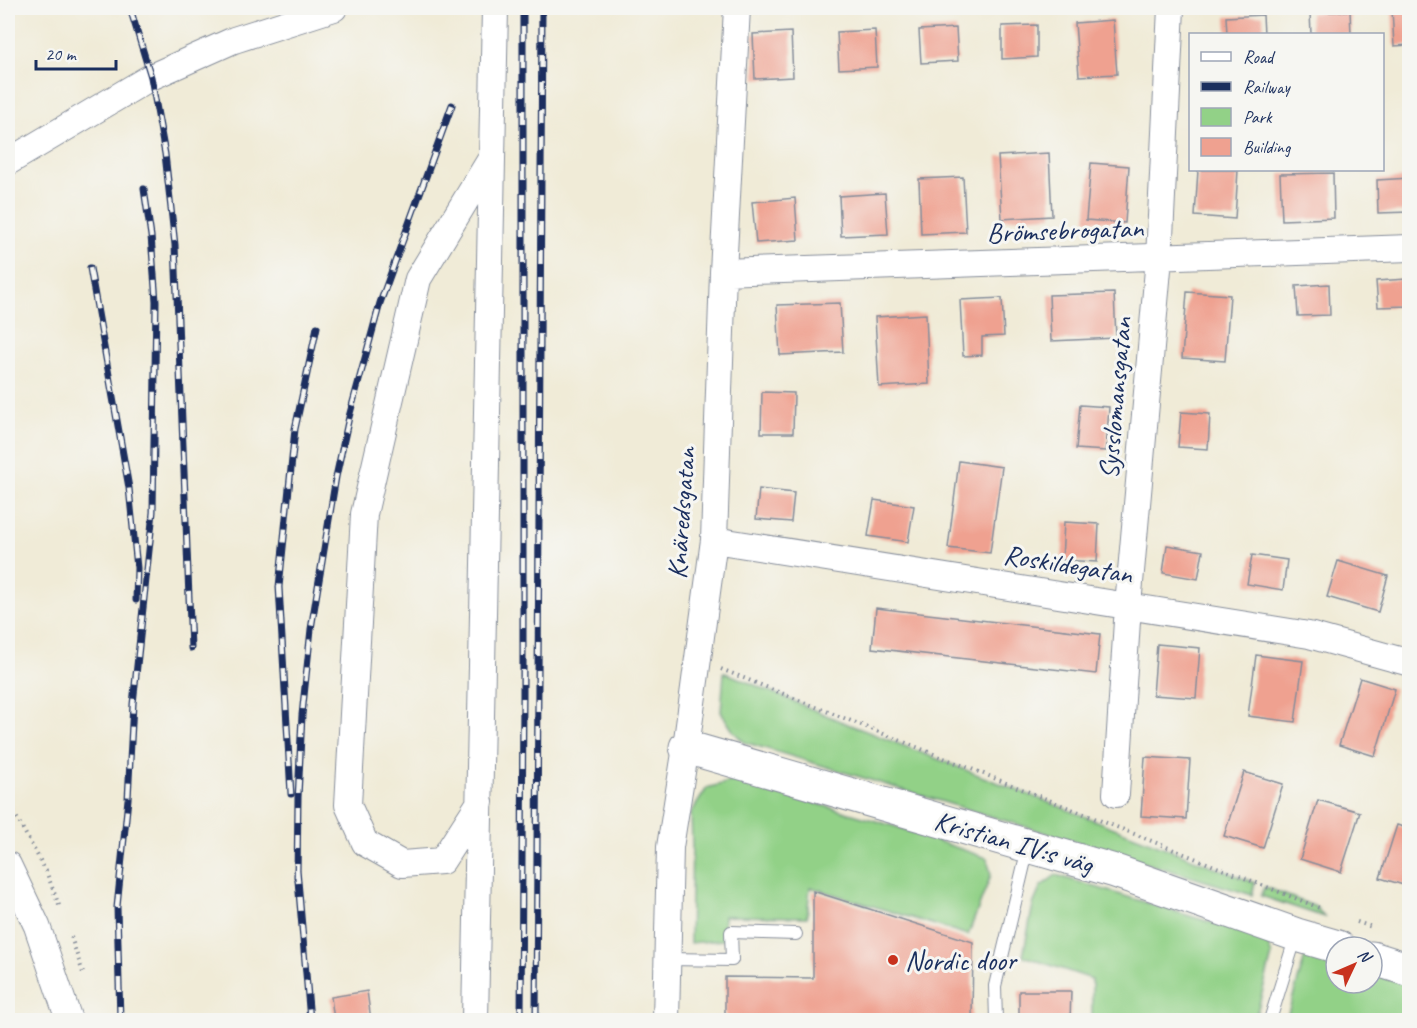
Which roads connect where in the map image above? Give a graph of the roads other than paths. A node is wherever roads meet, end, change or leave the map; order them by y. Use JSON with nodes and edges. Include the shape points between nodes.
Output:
{"nodes":[{"id":1,"x":334,"y":8,"type":"edge"},
{"id":2,"x":495,"y":8,"type":"edge"},
{"id":3,"x":737,"y":8,"type":"edge"},
{"id":4,"x":1171,"y":8,"type":"edge"},
{"id":5,"x":492,"y":156,"type":"junction"},
{"id":6,"x":8,"y":162,"type":"edge"},
{"id":7,"x":1410,"y":249,"type":"edge"},
{"id":8,"x":1159,"y":258,"type":"junction"},
{"id":9,"x":723,"y":272,"type":"junction"},
{"id":10,"x":714,"y":540,"type":"junction"},
{"id":11,"x":1128,"y":605,"type":"junction"},
{"id":12,"x":1410,"y":663,"type":"edge"},
{"id":13,"x":686,"y":747,"type":"junction"},
{"id":14,"x":1116,"y":794,"type":"dead end"},
{"id":15,"x":480,"y":801,"type":"junction"},
{"id":16,"x":1029,"y":846,"type":"junction"},
{"id":17,"x":8,"y":865,"type":"edge"},
{"id":18,"x":1343,"y":933,"type":"edge"},
{"id":19,"x":796,"y":934,"type":"dead end"},
{"id":20,"x":1297,"y":935,"type":"junction"},
{"id":21,"x":1384,"y":949,"type":"edge"},
{"id":22,"x":668,"y":959,"type":"junction"},
{"id":23,"x":1410,"y":970,"type":"edge"},
{"id":24,"x":69,"y":1020,"type":"edge"},
{"id":25,"x":475,"y":1020,"type":"edge"},
{"id":26,"x":666,"y":1020,"type":"edge"},
{"id":27,"x":996,"y":1020,"type":"edge"},
{"id":28,"x":1270,"y":1020,"type":"edge"}],
"edges":[{"from":1,"to":6,"type":"street","via":[[234,40],[151,77]]},
{"from":2,"to":5,"type":"street"},
{"from":3,"to":9,"type":"street","name":"Knäredsgatan"},
{"from":4,"to":8,"type":"street","name":"Sysslomansgatan"},
{"from":5,"to":15,"type":"street"},
{"from":5,"to":15,"type":"street","via":[[418,279],[364,514],[348,806],[365,843],[402,864],[442,861]]},
{"from":7,"to":8,"type":"street","name":"Brömsebrogatan"},
{"from":8,"to":9,"type":"street","name":"Brömsebrogatan"},
{"from":8,"to":11,"type":"street","name":"Sysslomansgatan"},
{"from":9,"to":10,"type":"street","name":"Knäredsgatan"},
{"from":10,"to":11,"type":"street","name":"Roskildegatan"},
{"from":10,"to":13,"type":"street","name":"Knäredsgatan"},
{"from":11,"to":12,"type":"street","name":"Roskildegatan","via":[[1309,635]]},
{"from":11,"to":14,"type":"street","name":"Sysslomansgatan"},
{"from":13,"to":16,"type":"street","name":"Kristian IV:s väg"},
{"from":13,"to":22,"type":"street","name":"Knäredsgatan","via":[[670,847]]},
{"from":15,"to":25,"type":"street"},
{"from":16,"to":20,"type":"street","name":"Kristian IV:s väg","via":[[1115,871]]},
{"from":16,"to":27,"type":"lane","via":[[995,986]]},
{"from":17,"to":24,"type":"street","via":[[38,926]]},
{"from":18,"to":20,"type":"street","name":"Kristian IV:s väg"},
{"from":19,"to":22,"type":"lane","via":[[731,932],[732,960]]},
{"from":20,"to":28,"type":"lane"},
{"from":21,"to":23,"type":"street"},
{"from":22,"to":26,"type":"street","name":"Knäredsgatan"}]}
